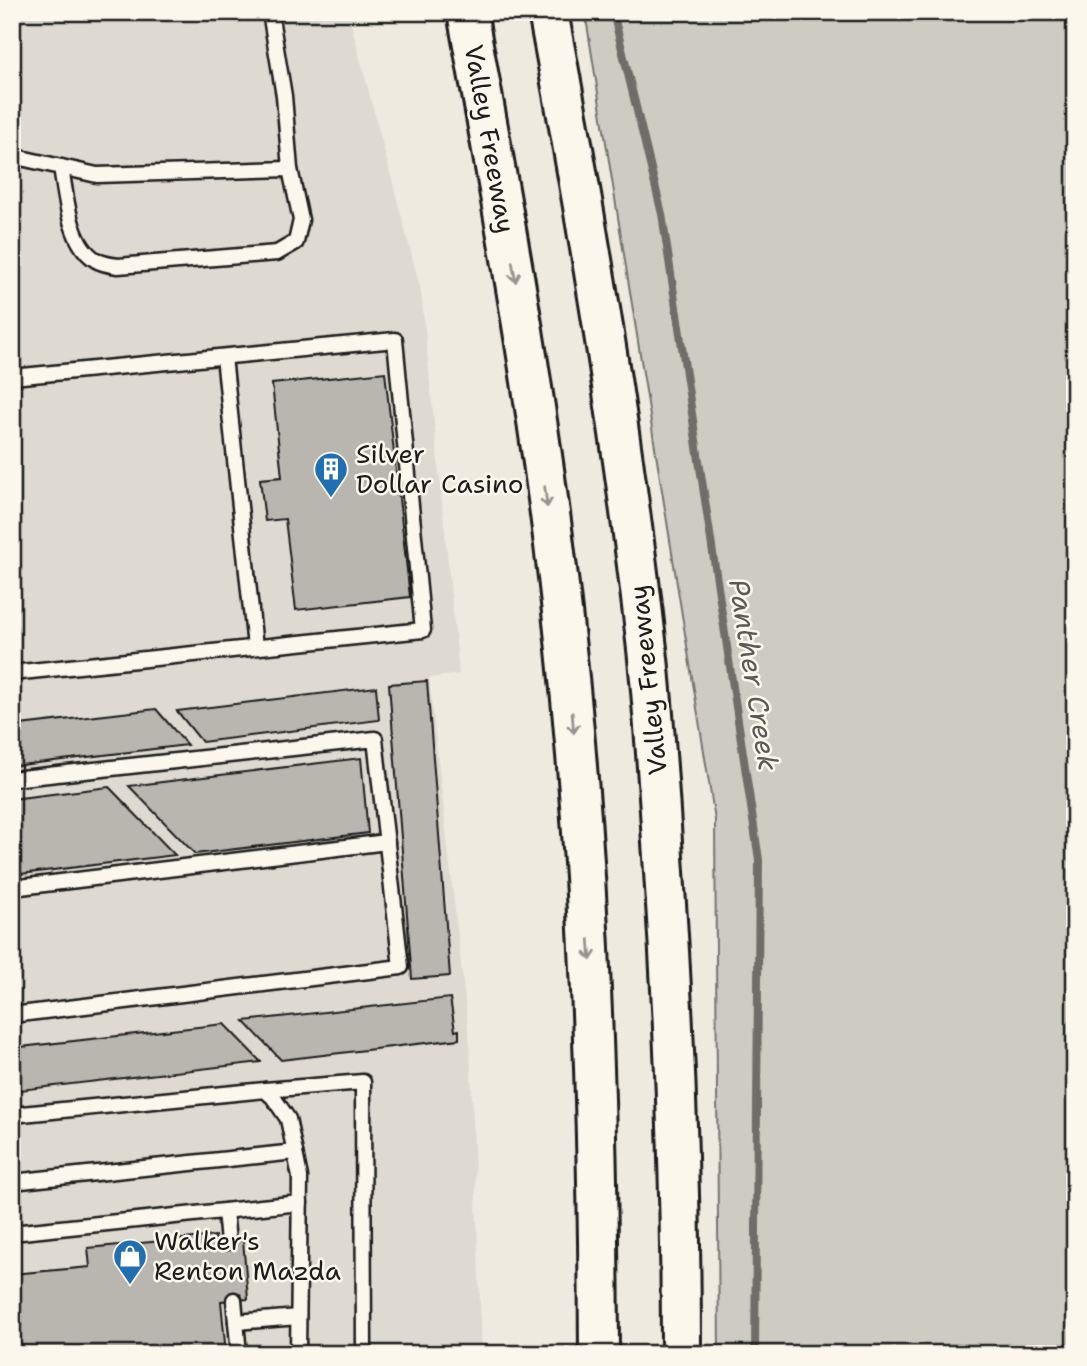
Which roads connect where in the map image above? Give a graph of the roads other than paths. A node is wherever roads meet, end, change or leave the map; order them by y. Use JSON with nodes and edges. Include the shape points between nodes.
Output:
{"nodes":[{"id":1,"x":270,"y":12,"type":"edge"},
{"id":2,"x":467,"y":12,"type":"edge"},
{"id":3,"x":527,"y":12,"type":"edge"},
{"id":4,"x":548,"y":12,"type":"edge"},
{"id":5,"x":12,"y":156,"type":"edge"},
{"id":6,"x":61,"y":167,"type":"junction"},
{"id":7,"x":290,"y":169,"type":"junction"},
{"id":8,"x":224,"y":357,"type":"junction"},
{"id":9,"x":12,"y":377,"type":"edge"},
{"id":10,"x":255,"y":647,"type":"junction"},
{"id":11,"x":12,"y":673,"type":"edge"},
{"id":12,"x":12,"y":779,"type":"edge"},
{"id":13,"x":387,"y":842,"type":"junction"},
{"id":14,"x":12,"y":888,"type":"edge"},
{"id":15,"x":12,"y":1015,"type":"edge"},
{"id":16,"x":265,"y":1090,"type":"junction"},
{"id":17,"x":12,"y":1115,"type":"edge"},
{"id":18,"x":295,"y":1152,"type":"junction"},
{"id":19,"x":12,"y":1182,"type":"edge"},
{"id":20,"x":300,"y":1203,"type":"junction"},
{"id":21,"x":225,"y":1211,"type":"junction"},
{"id":22,"x":12,"y":1233,"type":"edge"},
{"id":23,"x":228,"y":1242,"type":"dead end"},
{"id":24,"x":234,"y":1300,"type":"dead end"},
{"id":25,"x":298,"y":1317,"type":"junction"},
{"id":26,"x":236,"y":1322,"type":"junction"},
{"id":27,"x":239,"y":1354,"type":"edge"},
{"id":28,"x":298,"y":1354,"type":"edge"},
{"id":29,"x":364,"y":1354,"type":"edge"},
{"id":30,"x":599,"y":1354,"type":"edge"},
{"id":31,"x":660,"y":1354,"type":"edge"},
{"id":32,"x":681,"y":1354,"type":"edge"}],
"edges":[{"from":1,"to":7,"type":"lane"},
{"from":2,"to":30,"type":"highway","name":"Valley Freeway","one_way":true,"via":[[524,330],[566,648],[592,980]]},
{"from":3,"to":31,"type":"highway","via":[[560,173],[590,364],[628,666],[651,989]]},
{"from":4,"to":32,"type":"highway","name":"Valley Freeway","via":[[593,254],[647,651],[672,980]]},
{"from":5,"to":6,"type":"lane"},
{"from":6,"to":7,"type":"lane","via":[[97,175]]},
{"from":6,"to":7,"type":"lane","via":[[69,215],[82,248],[97,262],[118,266],[277,253],[296,242],[302,220]]},
{"from":8,"to":9,"type":"lane"},
{"from":8,"to":10,"type":"lane"},
{"from":8,"to":10,"type":"lane","via":[[395,340],[423,630]]},
{"from":10,"to":11,"type":"lane"},
{"from":12,"to":13,"type":"lane","via":[[375,739]]},
{"from":13,"to":14,"type":"lane"},
{"from":13,"to":15,"type":"lane","via":[[401,967]]},
{"from":16,"to":17,"type":"lane"},
{"from":16,"to":18,"type":"lane","via":[[288,1119]]},
{"from":16,"to":29,"type":"lane","via":[[363,1082]]},
{"from":18,"to":19,"type":"lane"},
{"from":18,"to":20,"type":"lane"},
{"from":20,"to":21,"type":"lane"},
{"from":20,"to":25,"type":"lane"},
{"from":21,"to":22,"type":"lane"},
{"from":21,"to":23,"type":"lane"},
{"from":24,"to":26,"type":"lane"},
{"from":25,"to":26,"type":"lane"},
{"from":25,"to":28,"type":"lane"},
{"from":26,"to":27,"type":"lane"}]}
